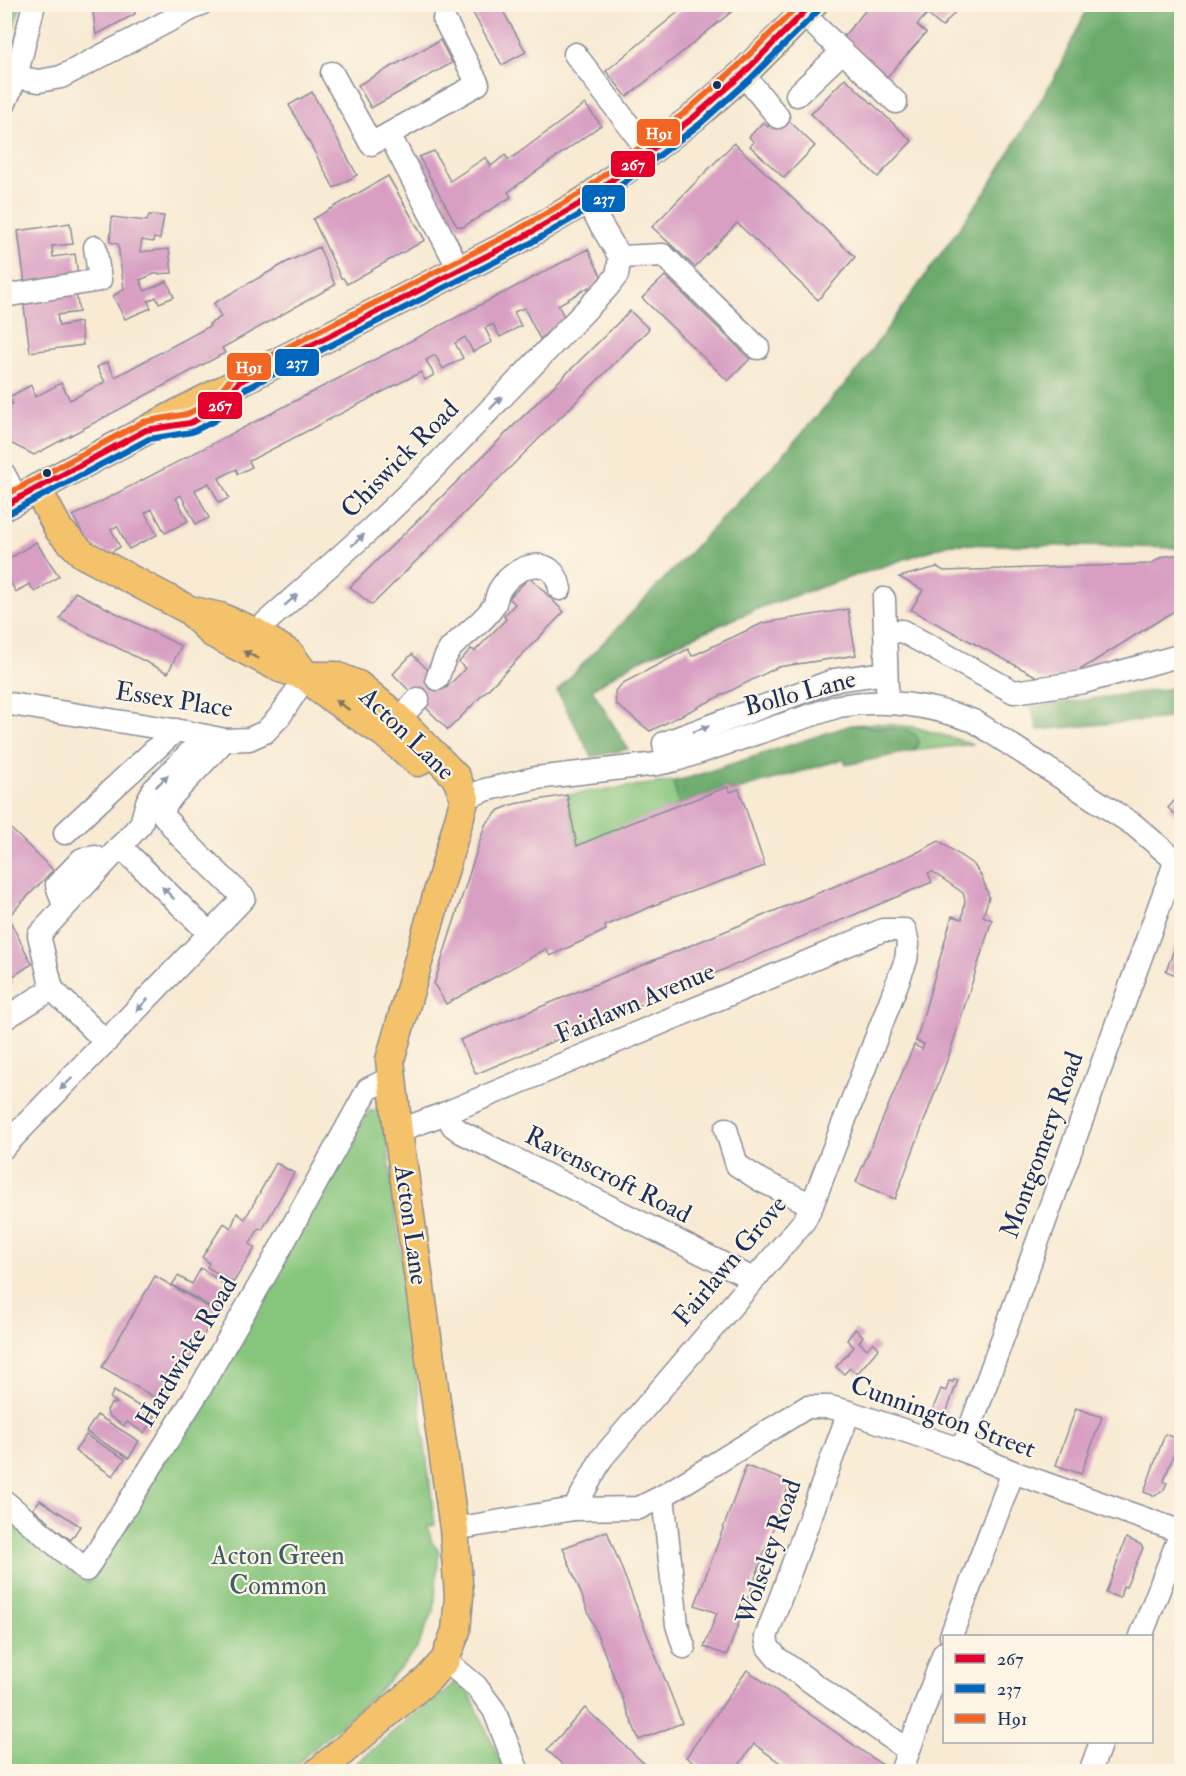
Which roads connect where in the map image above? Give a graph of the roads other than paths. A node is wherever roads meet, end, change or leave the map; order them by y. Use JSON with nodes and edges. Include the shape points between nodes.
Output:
{"nodes":[{"id":1,"x":34,"y":4,"type":"edge"},
{"id":2,"x":201,"y":4,"type":"edge"},
{"id":3,"x":809,"y":10,"type":"edge"},
{"id":4,"x":444,"y":19,"type":"dead end"},
{"id":5,"x":842,"y":52,"type":"junction"},
{"id":6,"x":575,"y":54,"type":"dead end"},
{"id":7,"x":332,"y":73,"type":"dead end"},
{"id":8,"x":743,"y":74,"type":"junction"},
{"id":9,"x":16,"y":77,"type":"junction"},
{"id":10,"x":797,"y":95,"type":"dead end"},
{"id":11,"x":896,"y":102,"type":"dead end"},
{"id":12,"x":4,"y":105,"type":"edge"},
{"id":13,"x":778,"y":117,"type":"dead end"},
{"id":14,"x":389,"y":134,"type":"junction"},
{"id":15,"x":649,"y":152,"type":"junction"},
{"id":16,"x":586,"y":200,"type":"junction"},
{"id":17,"x":95,"y":247,"type":"dead end"},
{"id":18,"x":620,"y":257,"type":"junction"},
{"id":19,"x":460,"y":270,"type":"junction"},
{"id":20,"x":4,"y":296,"type":"edge"},
{"id":21,"x":758,"y":348,"type":"dead end"},
{"id":22,"x":16,"y":492,"type":"edge"},
{"id":23,"x":560,"y":589,"type":"dead end"},
{"id":24,"x":884,"y":599,"type":"dead end"},
{"id":25,"x":189,"y":610,"type":"junction"},
{"id":26,"x":255,"y":632,"type":"junction"},
{"id":27,"x":886,"y":632,"type":"junction"},
{"id":28,"x":1182,"y":655,"type":"edge"},
{"id":29,"x":886,"y":673,"type":"junction"},
{"id":30,"x":306,"y":676,"type":"junction"},
{"id":31,"x":437,"y":679,"type":"dead end"},
{"id":32,"x":887,"y":702,"type":"junction"},
{"id":33,"x":4,"y":703,"type":"edge"},
{"id":34,"x":176,"y":730,"type":"junction"},
{"id":35,"x":215,"y":738,"type":"junction"},
{"id":36,"x":414,"y":745,"type":"junction"},
{"id":37,"x":667,"y":762,"type":"junction"},
{"id":38,"x":455,"y":787,"type":"junction"},
{"id":39,"x":164,"y":816,"type":"junction"},
{"id":40,"x":141,"y":824,"type":"junction"},
{"id":41,"x":65,"y":833,"type":"dead end"},
{"id":42,"x":120,"y":846,"type":"junction"},
{"id":43,"x":105,"y":863,"type":"junction"},
{"id":44,"x":1179,"y":863,"type":"edge"},
{"id":45,"x":64,"y":906,"type":"junction"},
{"id":46,"x":894,"y":928,"type":"joint"},
{"id":47,"x":210,"y":934,"type":"junction"},
{"id":48,"x":52,"y":989,"type":"junction"},
{"id":49,"x":4,"y":1019,"type":"edge"},
{"id":50,"x":106,"y":1042,"type":"junction"},
{"id":51,"x":393,"y":1077,"type":"junction"},
{"id":52,"x":446,"y":1113,"type":"junction"},
{"id":53,"x":726,"y":1129,"type":"dead end"},
{"id":54,"x":398,"y":1131,"type":"junction"},
{"id":55,"x":4,"y":1147,"type":"edge"},
{"id":56,"x":812,"y":1205,"type":"junction"},
{"id":57,"x":753,"y":1279,"type":"junction"},
{"id":58,"x":849,"y":1412,"type":"junction"},
{"id":59,"x":962,"y":1450,"type":"junction"},
{"id":60,"x":1013,"y":1472,"type":"junction"},
{"id":61,"x":663,"y":1496,"type":"junction"},
{"id":62,"x":4,"y":1501,"type":"edge"},
{"id":63,"x":574,"y":1509,"type":"junction"},
{"id":64,"x":454,"y":1529,"type":"junction"},
{"id":65,"x":1181,"y":1531,"type":"edge"},
{"id":66,"x":951,"y":1635,"type":"edge"},
{"id":67,"x":1141,"y":1635,"type":"edge"},
{"id":68,"x":684,"y":1647,"type":"dead end"},
{"id":69,"x":943,"y":1658,"type":"edge"},
{"id":70,"x":436,"y":1669,"type":"junction"},
{"id":71,"x":1101,"y":1743,"type":"edge"},
{"id":72,"x":908,"y":1750,"type":"junction"},
{"id":73,"x":318,"y":1772,"type":"edge"},
{"id":74,"x":519,"y":1772,"type":"edge"},
{"id":75,"x":901,"y":1772,"type":"edge"},
{"id":76,"x":1090,"y":1772,"type":"edge"}],
"edges":[{"from":1,"to":9,"type":"street"},
{"from":2,"to":9,"type":"street","via":[[61,77],[39,81]]},
{"from":3,"to":5,"type":"street"},
{"from":3,"to":8,"type":"main road"},
{"from":4,"to":14,"type":"street","via":[[478,84]]},
{"from":5,"to":10,"type":"street"},
{"from":5,"to":11,"type":"street"},
{"from":6,"to":15,"type":"street"},
{"from":7,"to":14,"type":"street","via":[[371,144]]},
{"from":8,"to":13,"type":"street"},
{"from":8,"to":15,"type":"main road"},
{"from":9,"to":12,"type":"street"},
{"from":14,"to":19,"type":"street"},
{"from":15,"to":16,"type":"main road"},
{"from":16,"to":18,"type":"street"},
{"from":16,"to":19,"type":"main road"},
{"from":17,"to":20,"type":"street","via":[[99,280]]},
{"from":18,"to":21,"type":"street","via":[[663,255]]},
{"from":26,"to":18,"type":"street","name":"Chiswick Road","one_way":true,"via":[[424,478],[607,288],[617,275]]},
{"from":19,"to":22,"type":"main road","via":[[239,382],[210,413],[190,423],[146,430]]},
{"from":22,"to":25,"type":"main road","name":"Acton Lane","via":[[83,554]]},
{"from":23,"to":31,"type":"street","via":[[551,571],[541,565],[527,566],[499,590],[494,606],[448,651]]},
{"from":24,"to":27,"type":"street"},
{"from":25,"to":26,"type":"main road","name":"Acton Lane","via":[[220,617]]},
{"from":30,"to":25,"type":"main road","name":"Acton Lane","one_way":true,"via":[[226,642]]},
{"from":26,"to":30,"type":"main road","name":"Acton Lane","via":[[290,654]]},
{"from":27,"to":28,"type":"street","via":[[902,631],[1014,692],[1084,682]]},
{"from":27,"to":29,"type":"street"},
{"from":29,"to":32,"type":"street"},
{"from":37,"to":29,"type":"street","one_way":true,"via":[[664,742],[835,680]]},
{"from":30,"to":35,"type":"street","name":"Essex Place","via":[[265,732],[249,739]]},
{"from":36,"to":30,"type":"main road","name":"Acton Lane","one_way":true,"via":[[324,693]]},
{"from":30,"to":36,"type":"main road","name":"Acton Lane","via":[[336,676],[408,709]]},
{"from":32,"to":37,"type":"street","name":"Bollo Lane","via":[[838,706]]},
{"from":32,"to":44,"type":"street","name":"Bollo Lane","via":[[946,711],[974,721],[1134,825]]},
{"from":33,"to":34,"type":"street","name":"Essex Place"},
{"from":34,"to":35,"type":"street","name":"Essex Place"},
{"from":34,"to":41,"type":"street"},
{"from":35,"to":39,"type":"street","via":[[172,795]]},
{"from":40,"to":35,"type":"street","one_way":true,"via":[[154,789]]},
{"from":36,"to":38,"type":"main road","name":"Acton Lane"},
{"from":37,"to":38,"type":"street","name":"Bollo Lane","via":[[536,778],[485,790]]},
{"from":38,"to":51,"type":"main road","name":"Acton Lane","via":[[392,1050]]},
{"from":39,"to":40,"type":"street"},
{"from":39,"to":47,"type":"street","via":[[244,898]]},
{"from":40,"to":42,"type":"street"},
{"from":42,"to":43,"type":"street"},
{"from":47,"to":42,"type":"street","one_way":true},
{"from":43,"to":45,"type":"street"},
{"from":43,"to":45,"type":"street","via":[[95,857],[82,859],[57,885]]},
{"from":44,"to":59,"type":"street","name":"Montgomery Road"},
{"from":45,"to":48,"type":"street","via":[[39,935]]},
{"from":46,"to":52,"type":"street","name":"Fairlawn Avenue"},
{"from":46,"to":56,"type":"street","name":"Fairlawn Grove","via":[[905,930],[906,960]]},
{"from":47,"to":50,"type":"street","one_way":true},
{"from":48,"to":49,"type":"street"},
{"from":48,"to":50,"type":"street"},
{"from":50,"to":55,"type":"street","one_way":true},
{"from":51,"to":54,"type":"main road","name":"Acton Lane"},
{"from":51,"to":62,"type":"street","name":"Hardwicke Road","via":[[368,1089],[198,1392],[86,1570]]},
{"from":52,"to":54,"type":"street","name":"Fairlawn Avenue"},
{"from":52,"to":57,"type":"street","name":"Ravenscroft Road","via":[[460,1132]]},
{"from":53,"to":56,"type":"street","via":[[738,1165]]},
{"from":54,"to":64,"type":"main road","name":"Acton Lane"},
{"from":56,"to":57,"type":"street","name":"Fairlawn Grove","via":[[804,1221]]},
{"from":57,"to":63,"type":"street","name":"Fairlawn Grove","via":[[602,1458]]},
{"from":58,"to":59,"type":"street","name":"Cunnington Street"},
{"from":58,"to":61,"type":"street","name":"Cunnington Street","via":[[807,1407]]},
{"from":58,"to":72,"type":"street","name":"Wolseley Road","via":[[766,1637],[777,1658]]},
{"from":59,"to":60,"type":"street","name":"Cunnington Street"},
{"from":60,"to":65,"type":"street","name":"Cunnington Street"},
{"from":60,"to":66,"type":"street"},
{"from":61,"to":63,"type":"street","name":"Cunnington Street","via":[[639,1508]]},
{"from":61,"to":68,"type":"street","via":[[677,1625]]},
{"from":63,"to":64,"type":"street","name":"Cunnington Street"},
{"from":64,"to":70,"type":"main road","name":"Acton Lane","via":[[459,1596],[456,1631]]},
{"from":65,"to":67,"type":"street"},
{"from":69,"to":72,"type":"street"},
{"from":70,"to":73,"type":"main road"},
{"from":70,"to":74,"type":"street","via":[[476,1686],[494,1710]]},
{"from":71,"to":76,"type":"street"},
{"from":72,"to":75,"type":"street"}]}
